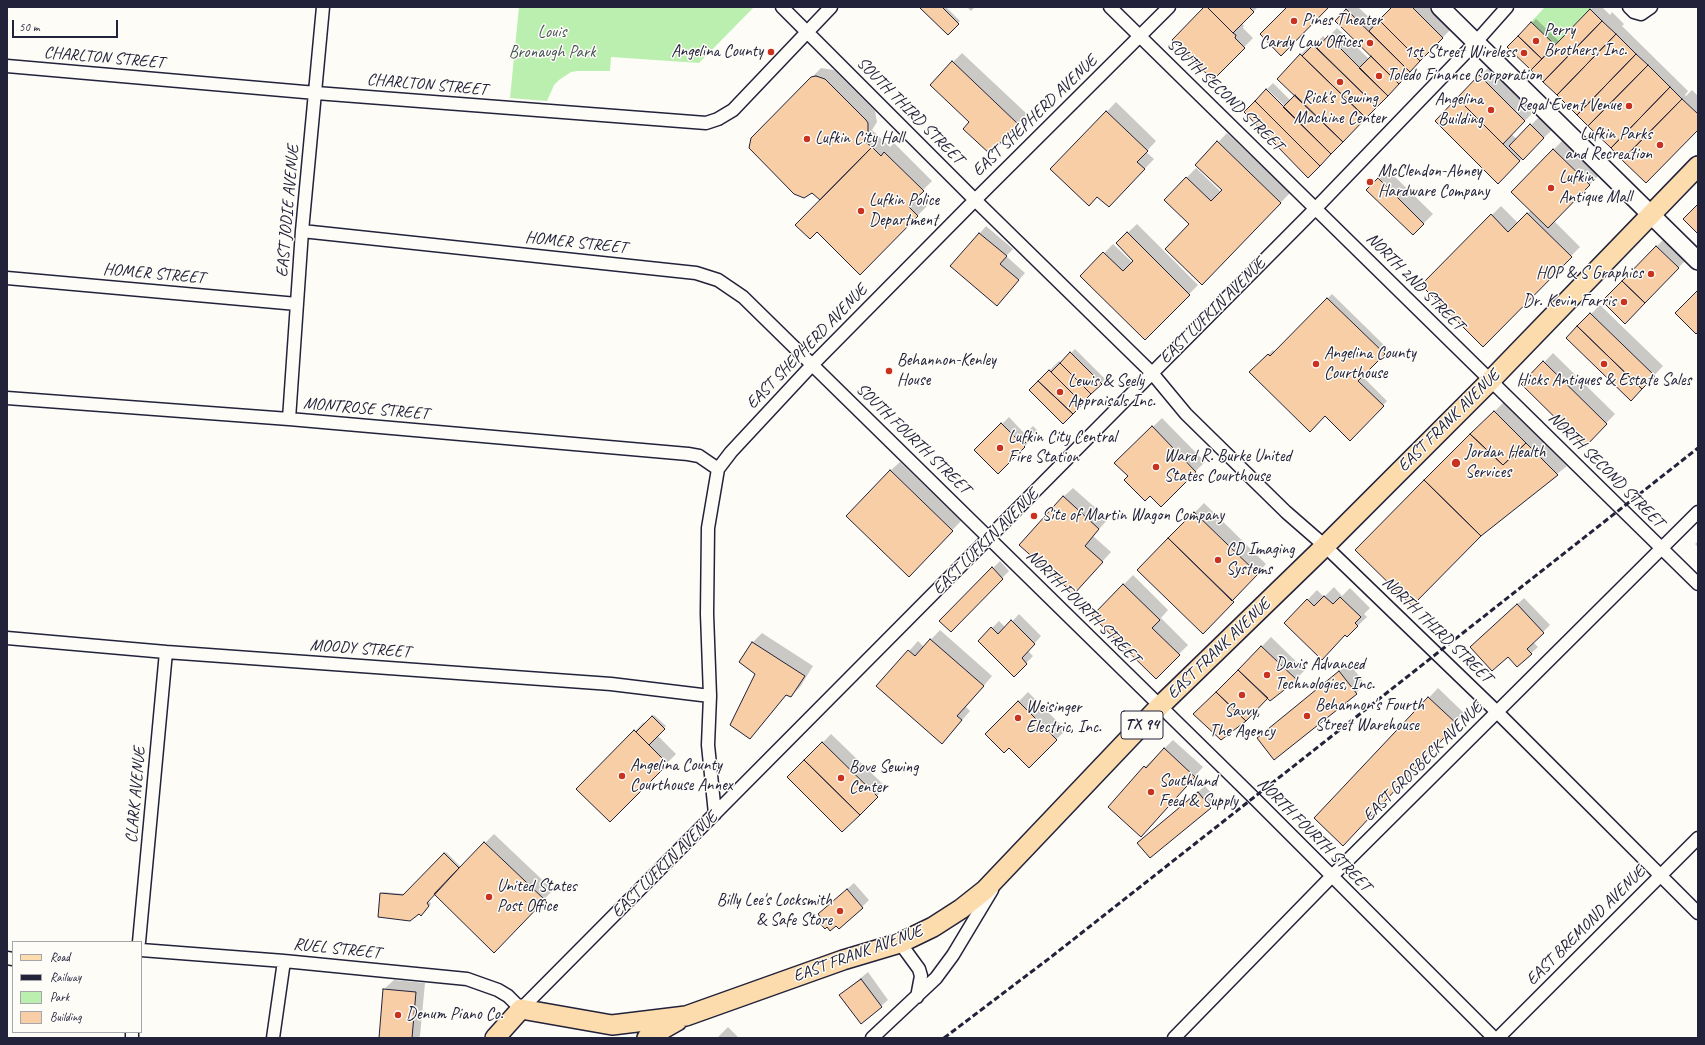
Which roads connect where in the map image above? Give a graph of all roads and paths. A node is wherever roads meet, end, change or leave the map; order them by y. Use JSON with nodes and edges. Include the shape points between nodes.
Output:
{"nodes":[{"id":1,"x":322,"y":7,"type":"edge"},
{"id":2,"x":782,"y":7,"type":"edge"},
{"id":3,"x":831,"y":7,"type":"edge"},
{"id":4,"x":1110,"y":7,"type":"edge"},
{"id":5,"x":1169,"y":7,"type":"edge"},
{"id":6,"x":1440,"y":7,"type":"edge"},
{"id":7,"x":1507,"y":7,"type":"edge"},
{"id":8,"x":1629,"y":7,"type":"edge"},
{"id":9,"x":1651,"y":7,"type":"edge"},
{"id":10,"x":807,"y":32,"type":"junction"},
{"id":11,"x":1140,"y":37,"type":"junction"},
{"id":12,"x":1475,"y":43,"type":"junction"},
{"id":13,"x":7,"y":66,"type":"edge"},
{"id":14,"x":316,"y":93,"type":"junction"},
{"id":15,"x":1698,"y":166,"type":"edge"},
{"id":16,"x":974,"y":200,"type":"junction"},
{"id":17,"x":1316,"y":208,"type":"junction"},
{"id":18,"x":1650,"y":213,"type":"junction"},
{"id":19,"x":302,"y":231,"type":"junction"},
{"id":20,"x":1698,"y":261,"type":"edge"},
{"id":21,"x":7,"y":278,"type":"edge"},
{"id":22,"x":297,"y":304,"type":"junction"},
{"id":23,"x":812,"y":365,"type":"junction"},
{"id":24,"x":1152,"y":373,"type":"junction"},
{"id":25,"x":1491,"y":380,"type":"junction"},
{"id":26,"x":7,"y":398,"type":"edge"},
{"id":27,"x":289,"y":419,"type":"junction"},
{"id":28,"x":718,"y":469,"type":"junction"},
{"id":29,"x":1698,"y":512,"type":"edge"},
{"id":30,"x":990,"y":538,"type":"junction"},
{"id":31,"x":1325,"y":546,"type":"junction"},
{"id":32,"x":1661,"y":548,"type":"junction"},
{"id":33,"x":1698,"y":584,"type":"edge"},
{"id":34,"x":7,"y":638,"type":"edge"},
{"id":35,"x":166,"y":652,"type":"junction"},
{"id":36,"x":710,"y":696,"type":"junction"},
{"id":37,"x":1159,"y":707,"type":"junction"},
{"id":38,"x":1497,"y":712,"type":"junction"},
{"id":39,"x":715,"y":814,"type":"junction"},
{"id":40,"x":1698,"y":838,"type":"edge"},
{"id":41,"x":1007,"y":867,"type":"junction"},
{"id":42,"x":1332,"y":876,"type":"junction"},
{"id":43,"x":1660,"y":876,"type":"junction"},
{"id":44,"x":1698,"y":913,"type":"edge"},
{"id":45,"x":140,"y":941,"type":"edge"},
{"id":46,"x":900,"y":943,"type":"junction"},
{"id":47,"x":142,"y":950,"type":"edge"},
{"id":48,"x":284,"y":961,"type":"junction"},
{"id":49,"x":917,"y":997,"type":"junction"},
{"id":50,"x":522,"y":1009,"type":"junction"},
{"id":51,"x":686,"y":1016,"type":"junction"},
{"id":52,"x":274,"y":1038,"type":"edge"},
{"id":53,"x":495,"y":1038,"type":"edge"},
{"id":54,"x":647,"y":1038,"type":"edge"},
{"id":55,"x":872,"y":1038,"type":"edge"},
{"id":56,"x":1174,"y":1038,"type":"edge"},
{"id":57,"x":1494,"y":1038,"type":"edge"},
{"id":58,"x":1498,"y":1038,"type":"edge"}],
"edges":[{"from":1,"to":14,"type":"street","name":"EAST JODIE AVENUE"},
{"from":2,"to":10,"type":"street","name":"SOUTH THIRD STREET"},
{"from":3,"to":10,"type":"street","name":"CHARLTON STREET"},
{"from":4,"to":11,"type":"street","name":"SOUTH SECOND STREET"},
{"from":5,"to":11,"type":"street","name":"EAST SHEPHERD AVENUE"},
{"from":6,"to":12,"type":"main road"},
{"from":7,"to":12,"type":"street","name":"EAST LUFKIN AVENUE"},
{"from":8,"to":9,"type":"street","via":[[1641,14]]},
{"from":10,"to":14,"type":"street","name":"CHARLTON STREET","via":[[734,110],[706,123]]},
{"from":10,"to":16,"type":"street","name":"SOUTH THIRD STREET"},
{"from":11,"to":16,"type":"street","name":"EAST SHEPHERD AVENUE"},
{"from":11,"to":17,"type":"street","name":"SOUTH SECOND STREET"},
{"from":12,"to":17,"type":"street","name":"EAST LUFKIN AVENUE"},
{"from":12,"to":18,"type":"main road"},
{"from":13,"to":14,"type":"street","name":"CHARLTON STREET"},
{"from":14,"to":19,"type":"street","name":"EAST JODIE AVENUE"},
{"from":15,"to":18,"type":"main road","number":"TX 94"},
{"from":16,"to":23,"type":"street","name":"EAST SHEPHERD AVENUE"},
{"from":16,"to":24,"type":"street","name":"SOUTH THIRD STREET"},
{"from":17,"to":24,"type":"street","name":"EAST LUFKIN AVENUE"},
{"from":17,"to":25,"type":"street","name":"NORTH 2ND STREET"},
{"from":18,"to":20,"type":"main road"},
{"from":18,"to":25,"type":"main road","name":"EAST FRANK AVENUE","number":"TX 94"},
{"from":19,"to":22,"type":"street","name":"EAST JODIE AVENUE"},
{"from":19,"to":23,"type":"street","name":"HOMER STREET","via":[[696,273],[718,280],[743,297]]},
{"from":21,"to":22,"type":"street","name":"HOMER STREET"},
{"from":22,"to":27,"type":"street","name":"EAST JODIE AVENUE"},
{"from":23,"to":28,"type":"street","name":"EAST SHEPHERD AVENUE"},
{"from":23,"to":30,"type":"street","name":"SOUTH FOURTH STREET"},
{"from":24,"to":30,"type":"street","name":"EAST LUFKIN AVENUE"},
{"from":24,"to":31,"type":"street","name":"NORTH THIRD STREET","via":[[1186,414],[1286,512]]},
{"from":25,"to":31,"type":"main road","name":"EAST FRANK AVENUE","number":"TX 94"},
{"from":25,"to":32,"type":"street","name":"NORTH SECOND STREET"},
{"from":26,"to":27,"type":"street","name":"MONTROSE STREET"},
{"from":27,"to":28,"type":"street","name":"MONTROSE STREET","via":[[688,454],[699,456]]},
{"from":28,"to":36,"type":"street","name":"EAST SHEPHERD AVENUE","via":[[708,528],[707,614]]},
{"from":29,"to":32,"type":"street","name":"EAST GROSBECK AVENUE"},
{"from":30,"to":37,"type":"street","name":"NORTH FOURTH STREET"},
{"from":30,"to":39,"type":"street","name":"EAST LUFKIN AVENUE"},
{"from":31,"to":37,"type":"main road","name":"EAST FRANK AVENUE","number":"TX 94"},
{"from":31,"to":38,"type":"street","name":"NORTH THIRD STREET"},
{"from":32,"to":33,"type":"street","name":"NORTH SECOND STREET"},
{"from":32,"to":38,"type":"street","name":"EAST GROSBECK AVENUE"},
{"from":34,"to":35,"type":"street","name":"MOODY STREET"},
{"from":35,"to":36,"type":"street","name":"MOODY STREET","via":[[610,684]]},
{"from":35,"to":45,"type":"street","name":"CLARK AVENUE"},
{"from":36,"to":39,"type":"street","name":"EAST SHEPHERD AVENUE","via":[[708,745]]},
{"from":37,"to":41,"type":"main road","name":"EAST FRANK AVENUE","number":"TX 94"},
{"from":37,"to":42,"type":"street","name":"NORTH FOURTH STREET"},
{"from":38,"to":42,"type":"street","name":"EAST GROSBECK AVENUE"},
{"from":38,"to":43,"type":"street","name":"NORTH THIRD STREET"},
{"from":39,"to":50,"type":"street","name":"EAST LUFKIN AVENUE"},
{"from":40,"to":43,"type":"street","name":"EAST BREMOND AVENUE"},
{"from":41,"to":46,"type":"main road","name":"EAST FRANK AVENUE","number":"TX 94","via":[[985,890],[961,909],[933,927]]},
{"from":41,"to":49,"type":"street","via":[[953,955],[936,978]]},
{"from":42,"to":56,"type":"street","name":"EAST GROSBECK AVENUE"},
{"from":42,"to":57,"type":"street","name":"NORTH FOURTH STREET"},
{"from":43,"to":44,"type":"street","name":"NORTH THIRD STREET"},
{"from":43,"to":58,"type":"street","name":"EAST BREMOND AVENUE"},
{"from":46,"to":49,"type":"street","via":[[919,969],[921,976]]},
{"from":46,"to":51,"type":"main road","name":"EAST FRANK AVENUE","number":"TX 94","via":[[843,960]]},
{"from":47,"to":48,"type":"street","name":"RUEL STREET"},
{"from":48,"to":50,"type":"street","name":"RUEL STREET","via":[[467,979],[498,990]]},
{"from":48,"to":52,"type":"street"},
{"from":49,"to":55,"type":"street"},
{"from":50,"to":51,"type":"main road","name":"EAST FRANK AVENUE","number":"TX 94","via":[[612,1025]]},
{"from":50,"to":53,"type":"main road","name":"EAST LUFKIN AVENUE"},
{"from":51,"to":54,"type":"main road","number":"TX 94"}]}
